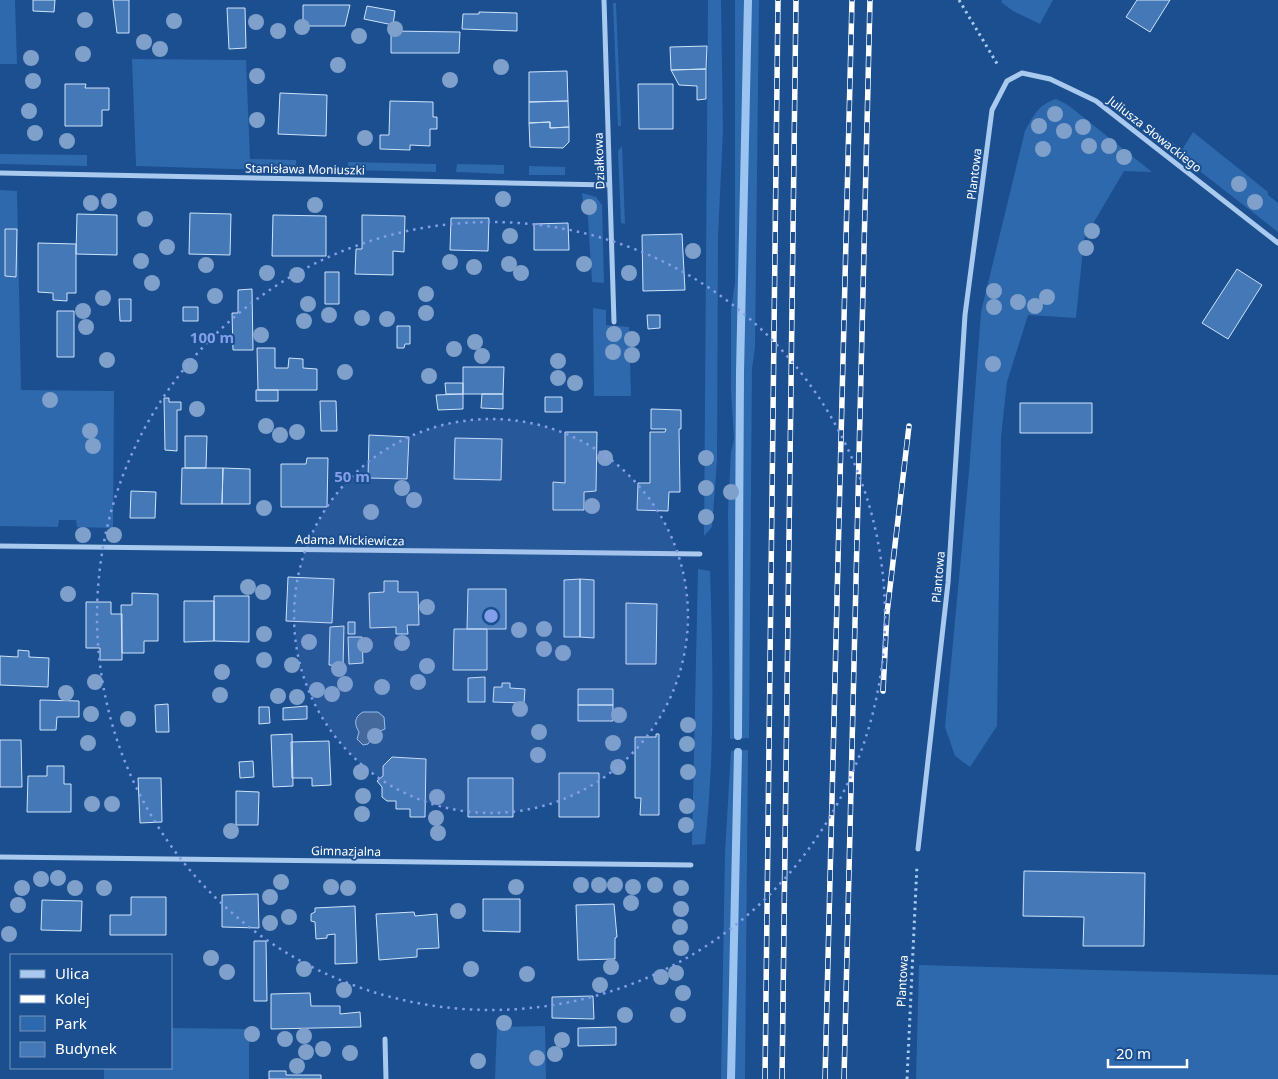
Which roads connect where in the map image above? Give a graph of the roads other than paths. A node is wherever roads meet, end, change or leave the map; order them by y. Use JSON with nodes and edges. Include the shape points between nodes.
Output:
{"nodes":[{"id":1,"x":604,"y":0,"type":"edge"},
{"id":2,"x":1007,"y":81,"type":"joint"},
{"id":3,"x":0,"y":173,"type":"edge"},
{"id":4,"x":609,"y":185,"type":"junction"},
{"id":5,"x":1278,"y":243,"type":"edge"},
{"id":6,"x":614,"y":322,"type":"dead end"},
{"id":7,"x":0,"y":546,"type":"edge"},
{"id":8,"x":700,"y":554,"type":"dead end"},
{"id":9,"x":918,"y":849,"type":"road end"},
{"id":10,"x":0,"y":857,"type":"edge"},
{"id":11,"x":691,"y":866,"type":"dead end"},
{"id":12,"x":385,"y":1039,"type":"dead end"},
{"id":13,"x":386,"y":1079,"type":"edge"}],
"edges":[{"from":1,"to":4,"type":"street","name":"Działkowa"},
{"from":2,"to":5,"type":"street","name":"Juliusza Słowackiego","via":[[1022,73],[1050,79],[1096,101]]},
{"from":2,"to":9,"type":"street","name":"Plantowa","via":[[992,110],[965,315],[948,583]]},
{"from":3,"to":4,"type":"street","name":"Stanisława Moniuszki"},
{"from":4,"to":6,"type":"street","name":"Działkowa"},
{"from":7,"to":8,"type":"street","name":"Adama Mickiewicza"},
{"from":10,"to":11,"type":"street","name":"Gimnazjalna"},
{"from":12,"to":13,"type":"street"}]}
